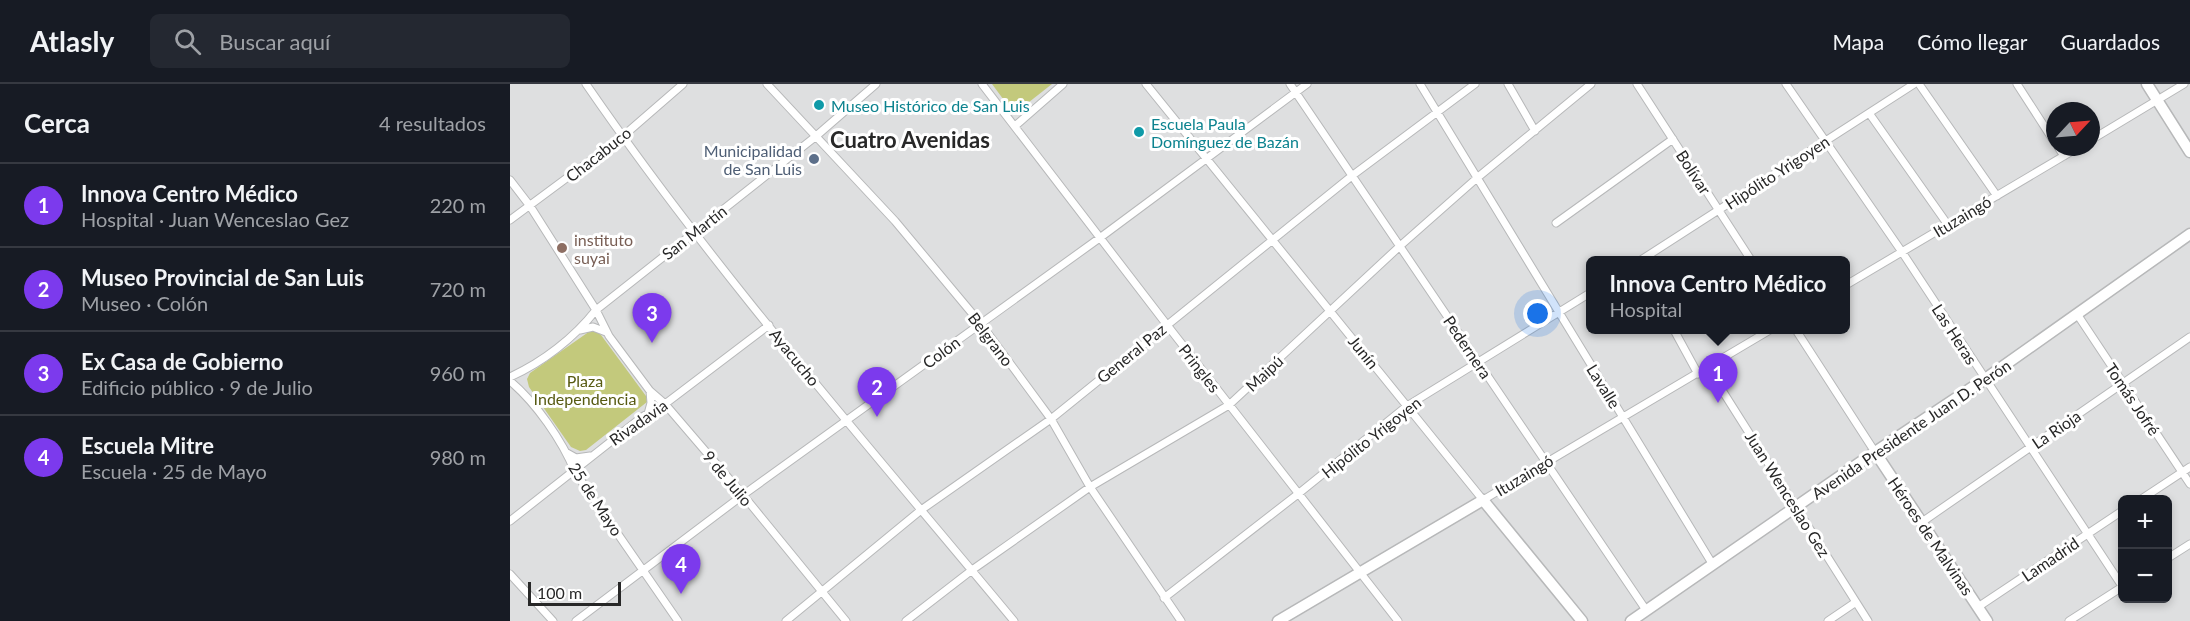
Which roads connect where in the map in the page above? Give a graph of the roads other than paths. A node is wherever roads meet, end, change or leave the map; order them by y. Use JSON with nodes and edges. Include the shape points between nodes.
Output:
{"nodes":[{"id":1,"x":586,"y":84,"type":"edge"},
{"id":2,"x":683,"y":84,"type":"edge"},
{"id":3,"x":768,"y":84,"type":"edge"},
{"id":4,"x":876,"y":84,"type":"edge"},
{"id":5,"x":982,"y":84,"type":"edge"},
{"id":6,"x":1063,"y":84,"type":"edge"},
{"id":7,"x":1146,"y":84,"type":"edge"},
{"id":8,"x":1290,"y":84,"type":"edge"},
{"id":9,"x":1307,"y":84,"type":"edge"},
{"id":10,"x":1420,"y":84,"type":"edge"},
{"id":11,"x":1475,"y":84,"type":"edge"},
{"id":12,"x":1508,"y":84,"type":"edge"},
{"id":13,"x":1591,"y":84,"type":"edge"},
{"id":14,"x":1637,"y":84,"type":"edge"},
{"id":15,"x":1786,"y":84,"type":"edge"},
{"id":16,"x":1914,"y":84,"type":"edge"},
{"id":17,"x":1919,"y":84,"type":"edge"},
{"id":18,"x":2017,"y":84,"type":"edge"},
{"id":19,"x":2147,"y":84,"type":"edge"},
{"id":20,"x":2184,"y":84,"type":"edge"},
{"id":21,"x":1296,"y":92,"type":"junction"},
{"id":22,"x":2157,"y":100,"type":"junction"},
{"id":23,"x":1436,"y":111,"type":"junction"},
{"id":24,"x":1869,"y":113,"type":"junction"},
{"id":25,"x":1015,"y":126,"type":"junction"},
{"id":26,"x":2046,"y":129,"type":"edge"},
{"id":27,"x":1535,"y":131,"type":"junction"},
{"id":28,"x":2100,"y":135,"type":"edge"},
{"id":29,"x":622,"y":137,"type":"junction"},
{"id":30,"x":815,"y":137,"type":"junction"},
{"id":31,"x":1673,"y":139,"type":"junction"},
{"id":32,"x":1825,"y":140,"type":"junction"},
{"id":33,"x":2190,"y":152,"type":"edge"},
{"id":34,"x":2064,"y":156,"type":"edge"},
{"id":35,"x":1207,"y":159,"type":"junction"},
{"id":36,"x":1353,"y":175,"type":"junction"},
{"id":37,"x":1477,"y":178,"type":"junction"},
{"id":38,"x":510,"y":180,"type":"edge"},
{"id":39,"x":1997,"y":196,"type":"junction"},
{"id":40,"x":530,"y":206,"type":"junction"},
{"id":41,"x":1718,"y":210,"type":"junction"},
{"id":42,"x":510,"y":220,"type":"edge"},
{"id":43,"x":1556,"y":223,"type":"dead end"},
{"id":44,"x":1948,"y":225,"type":"junction"},
{"id":45,"x":694,"y":232,"type":"junction"},
{"id":46,"x":2190,"y":234,"type":"edge"},
{"id":47,"x":1101,"y":237,"type":"junction"},
{"id":48,"x":1273,"y":242,"type":"junction"},
{"id":49,"x":1400,"y":246,"type":"junction"},
{"id":50,"x":1902,"y":252,"type":"junction"},
{"id":51,"x":1649,"y":256,"type":"edge"},
{"id":52,"x":1748,"y":256,"type":"edge"},
{"id":53,"x":1850,"y":282,"type":"edge"},
{"id":54,"x":1586,"y":295,"type":"edge"},
{"id":55,"x":596,"y":310,"type":"junction"},
{"id":56,"x":1330,"y":312,"type":"junction"},
{"id":57,"x":1559,"y":313,"type":"junction"},
{"id":58,"x":2077,"y":314,"type":"junction"},
{"id":59,"x":981,"y":324,"type":"junction"},
{"id":60,"x":1167,"y":325,"type":"junction"},
{"id":61,"x":769,"y":326,"type":"junction"},
{"id":62,"x":580,"y":330,"type":"junction"},
{"id":63,"x":1676,"y":334,"type":"edge"},
{"id":64,"x":1763,"y":334,"type":"edge"},
{"id":65,"x":1799,"y":334,"type":"edge"},
{"id":66,"x":609,"y":336,"type":"junction"},
{"id":67,"x":2190,"y":337,"type":"edge"},
{"id":68,"x":1479,"y":363,"type":"junction"},
{"id":69,"x":1708,"y":368,"type":"junction"},
{"id":70,"x":527,"y":369,"type":"junction"},
{"id":71,"x":1698,"y":374,"type":"junction"},
{"id":72,"x":510,"y":379,"type":"edge"},
{"id":73,"x":1985,"y":379,"type":"junction"},
{"id":74,"x":2123,"y":384,"type":"junction"},
{"id":75,"x":650,"y":391,"type":"junction"},
{"id":76,"x":524,"y":393,"type":"junction"},
{"id":77,"x":665,"y":404,"type":"junction"},
{"id":78,"x":1229,"y":405,"type":"junction"},
{"id":79,"x":1407,"y":406,"type":"junction"},
{"id":80,"x":648,"y":414,"type":"junction"},
{"id":81,"x":1624,"y":417,"type":"junction"},
{"id":82,"x":1050,"y":419,"type":"junction"},
{"id":83,"x":846,"y":420,"type":"junction"},
{"id":84,"x":2030,"y":447,"type":"junction"},
{"id":85,"x":1875,"y":452,"type":"junction"},
{"id":86,"x":567,"y":453,"type":"junction"},
{"id":87,"x":593,"y":455,"type":"junction"},
{"id":88,"x":1545,"y":462,"type":"junction"},
{"id":89,"x":2190,"y":467,"type":"edge"},
{"id":90,"x":575,"y":472,"type":"junction"},
{"id":91,"x":2182,"y":472,"type":"junction"},
{"id":92,"x":2190,"y":484,"type":"edge"},
{"id":93,"x":1090,"y":487,"type":"junction"},
{"id":94,"x":1298,"y":494,"type":"junction"},
{"id":95,"x":743,"y":495,"type":"junction"},
{"id":96,"x":2148,"y":495,"type":"edge"},
{"id":97,"x":1483,"y":500,"type":"junction"},
{"id":98,"x":1796,"y":507,"type":"junction"},
{"id":99,"x":921,"y":510,"type":"junction"},
{"id":100,"x":2118,"y":514,"type":"edge"},
{"id":101,"x":510,"y":521,"type":"edge"},
{"id":102,"x":1922,"y":522,"type":"junction"},
{"id":103,"x":2088,"y":534,"type":"junction"},
{"id":104,"x":2190,"y":544,"type":"edge"},
{"id":105,"x":2172,"y":555,"type":"edge"},
{"id":106,"x":1713,"y":565,"type":"junction"},
{"id":107,"x":643,"y":569,"type":"junction"},
{"id":108,"x":972,"y":570,"type":"junction"},
{"id":109,"x":1359,"y":573,"type":"junction"},
{"id":110,"x":510,"y":574,"type":"edge"},
{"id":111,"x":2118,"y":580,"type":"edge"},
{"id":112,"x":2118,"y":589,"type":"edge"},
{"id":113,"x":820,"y":591,"type":"junction"},
{"id":114,"x":1164,"y":598,"type":"junction"},
{"id":115,"x":1856,"y":602,"type":"junction"},
{"id":116,"x":1978,"y":607,"type":"junction"},
{"id":117,"x":1646,"y":610,"type":"junction"},
{"id":118,"x":553,"y":621,"type":"edge"},
{"id":119,"x":576,"y":621,"type":"edge"},
{"id":120,"x":678,"y":621,"type":"edge"},
{"id":121,"x":786,"y":621,"type":"edge"},
{"id":122,"x":846,"y":621,"type":"edge"},
{"id":123,"x":906,"y":621,"type":"edge"},
{"id":124,"x":1014,"y":621,"type":"edge"},
{"id":125,"x":1180,"y":621,"type":"edge"},
{"id":126,"x":1278,"y":621,"type":"edge"},
{"id":127,"x":1398,"y":621,"type":"edge"},
{"id":128,"x":1582,"y":621,"type":"edge"},
{"id":129,"x":1631,"y":621,"type":"edge"},
{"id":130,"x":1828,"y":621,"type":"edge"},
{"id":131,"x":1868,"y":621,"type":"edge"},
{"id":132,"x":1987,"y":621,"type":"edge"},
{"id":133,"x":2069,"y":621,"type":"edge"}],
"edges":[{"from":1,"to":29,"type":"street","name":"Ayacucho"},
{"from":2,"to":29,"type":"street","name":"Chacabuco"},
{"from":3,"to":30,"type":"street","name":"Belgrano"},
{"from":4,"to":30,"type":"street","name":"San Martín"},
{"from":5,"to":25,"type":"street","name":"Pringles"},
{"from":6,"to":25,"type":"street"},
{"from":7,"to":35,"type":"street","name":"Junín"},
{"from":8,"to":21,"type":"street","name":"Pedernera"},
{"from":9,"to":21,"type":"street","name":"Colón"},
{"from":10,"to":23,"type":"street","name":"Lavalle"},
{"from":11,"to":23,"type":"street","name":"General Paz"},
{"from":12,"to":27,"type":"street"},
{"from":13,"to":27,"type":"street","name":"Maipú"},
{"from":14,"to":31,"type":"street","name":"Bolívar"},
{"from":15,"to":32,"type":"street","name":"Las Heras"},
{"from":16,"to":24,"type":"street","name":"Hipólito Yrigoyen"},
{"from":17,"to":39,"type":"street"},
{"from":18,"to":26,"type":"street"},
{"from":19,"to":22,"type":"main road"},
{"from":20,"to":22,"type":"street"},
{"from":21,"to":35,"type":"street","name":"Colón"},
{"from":21,"to":36,"type":"street","name":"Pedernera"},
{"from":22,"to":28,"type":"street"},
{"from":22,"to":33,"type":"main road"},
{"from":23,"to":36,"type":"street","name":"General Paz"},
{"from":23,"to":37,"type":"street","name":"Lavalle"},
{"from":24,"to":32,"type":"street","name":"Hipólito Yrigoyen"},
{"from":24,"to":44,"type":"street"},
{"from":25,"to":47,"type":"street","name":"Pringles"},
{"from":27,"to":37,"type":"street","name":"Maipú"},
{"from":29,"to":40,"type":"street","name":"Chacabuco"},
{"from":29,"to":45,"type":"street","name":"Ayacucho"},
{"from":30,"to":45,"type":"street","name":"San Martín"},
{"from":30,"to":59,"type":"street","name":"Belgrano","via":[[895,221]]},
{"from":31,"to":41,"type":"street","name":"Bolívar"},
{"from":31,"to":43,"type":"street"},
{"from":32,"to":41,"type":"street","name":"Hipólito Yrigoyen"},
{"from":32,"to":50,"type":"street","name":"Las Heras"},
{"from":34,"to":39,"type":"street","name":"Ituzaingó"},
{"from":35,"to":47,"type":"street","name":"Colón"},
{"from":35,"to":48,"type":"street","name":"Junín"},
{"from":36,"to":48,"type":"street","name":"General Paz"},
{"from":36,"to":49,"type":"street","name":"Pedernera"},
{"from":37,"to":49,"type":"street","name":"Maipú"},
{"from":37,"to":57,"type":"street","name":"Lavalle"},
{"from":38,"to":40,"type":"street","name":"9 de Julio"},
{"from":39,"to":44,"type":"street","name":"Ituzaingó"},
{"from":40,"to":42,"type":"street","name":"Chacabuco"},
{"from":40,"to":55,"type":"street","name":"9 de Julio"},
{"from":41,"to":51,"type":"street","name":"Hipólito Yrigoyen"},
{"from":41,"to":52,"type":"street","name":"Bolívar"},
{"from":44,"to":50,"type":"street","name":"Ituzaingó"},
{"from":45,"to":55,"type":"street","name":"San Martín"},
{"from":45,"to":61,"type":"street","name":"Ayacucho"},
{"from":46,"to":58,"type":"main road","name":"Avenida Presidente Juan D. Perón"},
{"from":47,"to":59,"type":"street","name":"Colón"},
{"from":47,"to":60,"type":"street","name":"Pringles"},
{"from":48,"to":56,"type":"street","name":"Junín"},
{"from":48,"to":60,"type":"street","name":"General Paz"},
{"from":49,"to":56,"type":"street","name":"Maipú"},
{"from":49,"to":68,"type":"street","name":"Pedernera"},
{"from":50,"to":53,"type":"street","name":"Ituzaingó"},
{"from":50,"to":73,"type":"street","name":"Las Heras"},
{"from":54,"to":57,"type":"street","name":"Hipólito Yrigoyen"},
{"from":55,"to":62,"type":"street","name":"San Martín"},
{"from":55,"to":66,"type":"street","name":"9 de Julio"},
{"from":56,"to":78,"type":"street","name":"Maipú"},
{"from":56,"to":79,"type":"street","name":"Junín"},
{"from":57,"to":68,"type":"street","name":"Hipólito Yrigoyen"},
{"from":57,"to":81,"type":"street","name":"Lavalle"},
{"from":58,"to":73,"type":"main road","name":"Avenida Presidente Juan D. Perón"},
{"from":58,"to":74,"type":"street","name":"Tomás Jofré"},
{"from":59,"to":82,"type":"street","name":"Belgrano"},
{"from":59,"to":83,"type":"street","name":"Colón"},
{"from":60,"to":78,"type":"street","name":"Pringles"},
{"from":60,"to":82,"type":"street","name":"General Paz"},
{"from":61,"to":77,"type":"street","name":"Rivadavia"},
{"from":61,"to":83,"type":"street","name":"Ayacucho"},
{"from":62,"to":66,"type":"street","via":[[597,327]]},
{"from":62,"to":70,"type":"street","name":"San Martín"},
{"from":63,"to":71,"type":"street"},
{"from":64,"to":69,"type":"street","name":"Ituzaingó"},
{"from":65,"to":85,"type":"street"},
{"from":66,"to":75,"type":"street","name":"9 de Julio"},
{"from":67,"to":74,"type":"street","name":"La Rioja"},
{"from":68,"to":79,"type":"street","name":"Hipólito Yrigoyen"},
{"from":68,"to":88,"type":"street","name":"Pedernera"},
{"from":69,"to":71,"type":"street","name":"Ituzaingó"},
{"from":69,"to":98,"type":"street","name":"Juan Wenceslao Gez"},
{"from":70,"to":72,"type":"street","name":"San Martín"},
{"from":70,"to":76,"type":"street","via":[[522,378]]},
{"from":71,"to":81,"type":"street","name":"Ituzaingó"},
{"from":72,"to":76,"type":"street","name":"25 de Mayo"},
{"from":73,"to":84,"type":"street","name":"Las Heras"},
{"from":73,"to":85,"type":"main road","name":"Avenida Presidente Juan D. Perón"},
{"from":74,"to":84,"type":"street","name":"La Rioja"},
{"from":74,"to":91,"type":"street","name":"Tomás Jofré"},
{"from":75,"to":77,"type":"street","name":"9 de Julio"},
{"from":75,"to":80,"type":"street"},
{"from":76,"to":86,"type":"street","name":"25 de Mayo"},
{"from":77,"to":80,"type":"street","name":"Rivadavia"},
{"from":77,"to":95,"type":"street","name":"9 de Julio"},
{"from":78,"to":93,"type":"street","name":"Maipú"},
{"from":78,"to":94,"type":"street","name":"Pringles"},
{"from":79,"to":94,"type":"street","name":"Hipólito Yrigoyen"},
{"from":79,"to":97,"type":"street","name":"Junín"},
{"from":80,"to":87,"type":"street","name":"Rivadavia"},
{"from":81,"to":88,"type":"street","name":"Ituzaingó"},
{"from":81,"to":106,"type":"street","name":"Lavalle"},
{"from":82,"to":93,"type":"street","name":"Belgrano"},
{"from":82,"to":99,"type":"street","name":"General Paz"},
{"from":83,"to":95,"type":"street","name":"Colón"},
{"from":83,"to":99,"type":"street","name":"Ayacucho"},
{"from":84,"to":102,"type":"street","name":"La Rioja"},
{"from":84,"to":103,"type":"street","name":"Las Heras"},
{"from":85,"to":98,"type":"main road","name":"Avenida Presidente Juan D. Perón"},
{"from":85,"to":102,"type":"main road","name":"Héroes de Malvinas"},
{"from":86,"to":87,"type":"street","via":[[576,458]]},
{"from":86,"to":90,"type":"street","name":"25 de Mayo"},
{"from":87,"to":90,"type":"street","name":"Rivadavia"},
{"from":88,"to":97,"type":"street","name":"Ituzaingó"},
{"from":88,"to":117,"type":"street","name":"Pedernera"},
{"from":89,"to":91,"type":"street"},
{"from":90,"to":101,"type":"street","name":"Rivadavia"},
{"from":90,"to":107,"type":"street","name":"25 de Mayo"},
{"from":91,"to":92,"type":"street","name":"Tomás Jofré"},
{"from":91,"to":96,"type":"street"},
{"from":93,"to":108,"type":"street","name":"Maipú"},
{"from":93,"to":114,"type":"street","name":"Belgrano"},
{"from":94,"to":109,"type":"street","name":"Pringles"},
{"from":94,"to":114,"type":"street","name":"Hipólito Yrigoyen"},
{"from":95,"to":107,"type":"street","name":"Colón"},
{"from":95,"to":113,"type":"street","name":"9 de Julio"},
{"from":97,"to":109,"type":"main road","name":"Ituzaingó"},
{"from":97,"to":128,"type":"main road","name":"Junín"},
{"from":98,"to":106,"type":"main road","name":"Avenida Presidente Juan D. Perón"},
{"from":98,"to":115,"type":"street","name":"Juan Wenceslao Gez"},
{"from":99,"to":108,"type":"street","name":"Ayacucho"},
{"from":99,"to":113,"type":"street","name":"General Paz"},
{"from":100,"to":103,"type":"street","name":"Lamadrid"},
{"from":102,"to":116,"type":"main road","name":"Héroes de Malvinas"},
{"from":103,"to":111,"type":"street","name":"Las Heras"},
{"from":103,"to":116,"type":"street","name":"Lamadrid"},
{"from":104,"to":105,"type":"street"},
{"from":106,"to":117,"type":"main road","name":"Avenida Presidente Juan D. Perón"},
{"from":107,"to":119,"type":"street","name":"Colón"},
{"from":107,"to":120,"type":"street","name":"25 de Mayo"},
{"from":108,"to":123,"type":"street","name":"Maipú"},
{"from":108,"to":124,"type":"street","name":"Ayacucho"},
{"from":109,"to":126,"type":"main road","name":"Ituzaingó"},
{"from":109,"to":127,"type":"street","name":"Pringles"},
{"from":110,"to":118,"type":"street"},
{"from":112,"to":133,"type":"street"},
{"from":113,"to":121,"type":"street","name":"General Paz"},
{"from":113,"to":122,"type":"street","name":"9 de Julio"},
{"from":114,"to":125,"type":"street","name":"Belgrano"},
{"from":115,"to":130,"type":"street"},
{"from":115,"to":131,"type":"street","name":"Juan Wenceslao Gez"},
{"from":116,"to":132,"type":"main road","name":"Héroes de Malvinas"},
{"from":117,"to":129,"type":"main road","name":"Avenida Presidente Juan D. Perón"}]}
